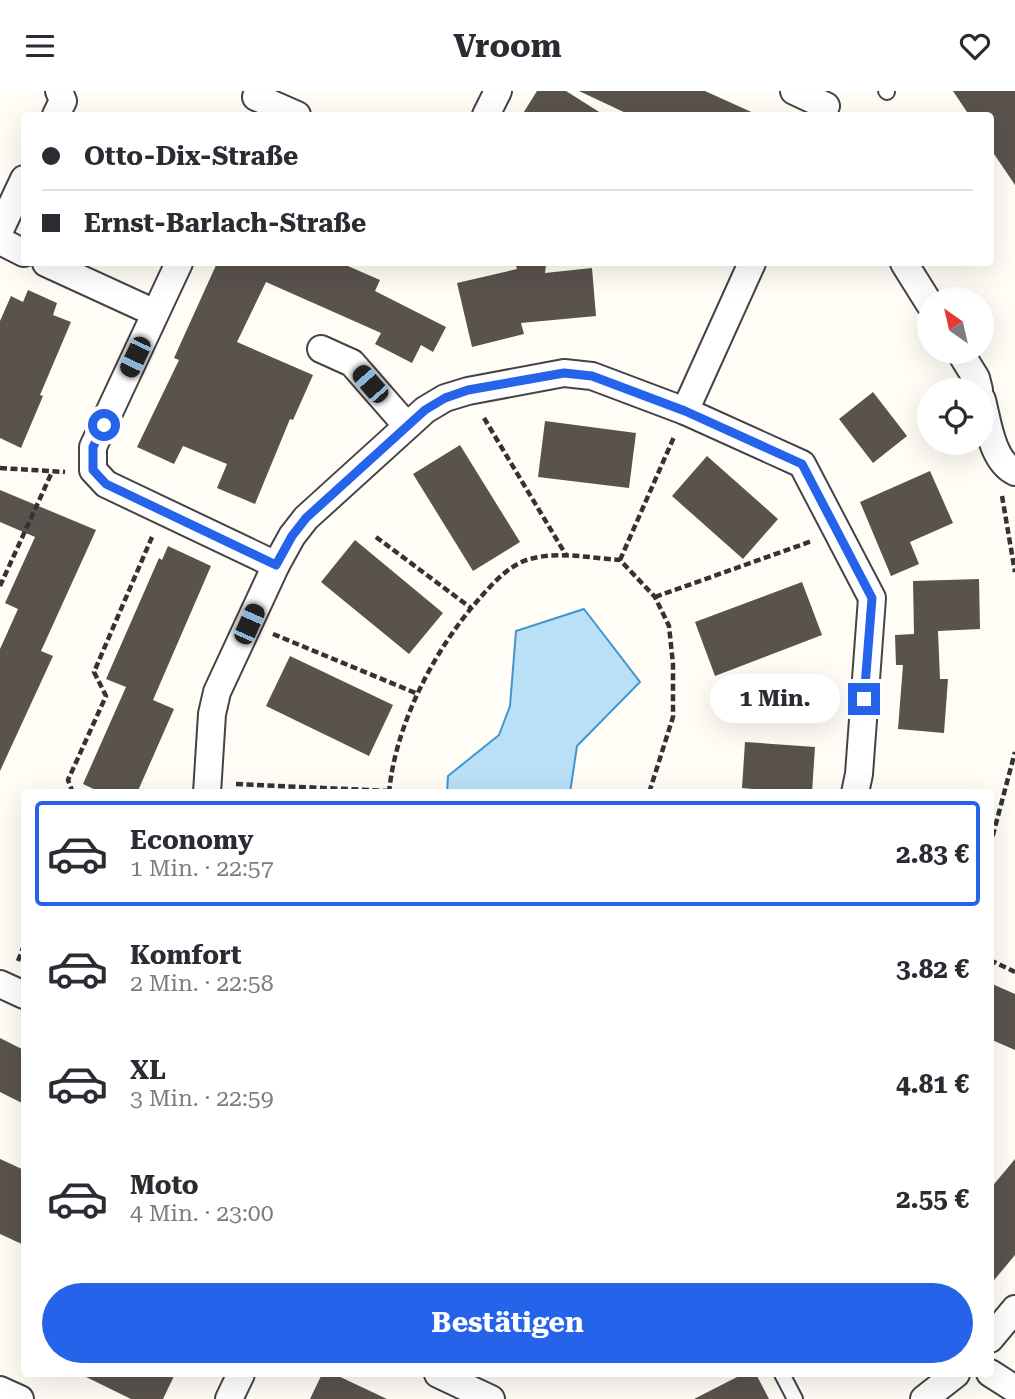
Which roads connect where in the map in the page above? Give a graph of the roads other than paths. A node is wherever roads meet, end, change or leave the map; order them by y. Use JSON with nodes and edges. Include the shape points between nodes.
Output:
{"nodes":[{"id":1,"x":59,"y":91,"type":"edge"},
{"id":2,"x":498,"y":91,"type":"edge"},
{"id":3,"x":794,"y":91,"type":"edge"},
{"id":4,"x":253,"y":101,"type":"edge"},
{"id":5,"x":827,"y":104,"type":"edge"},
{"id":6,"x":58,"y":112,"type":"edge"},
{"id":7,"x":288,"y":112,"type":"edge"},
{"id":8,"x":488,"y":112,"type":"edge"},
{"id":9,"x":21,"y":185,"type":"edge"},
{"id":10,"x":0,"y":230,"type":"edge"},
{"id":11,"x":0,"y":241,"type":"edge"},
{"id":12,"x":21,"y":252,"type":"edge"},
{"id":13,"x":53,"y":266,"type":"edge"},
{"id":14,"x":178,"y":266,"type":"edge"},
{"id":15,"x":751,"y":266,"type":"edge"},
{"id":16,"x":906,"y":266,"type":"edge"},
{"id":17,"x":919,"y":287,"type":"edge"},
{"id":18,"x":155,"y":313,"type":"junction"},
{"id":19,"x":321,"y":349,"type":"dead end"},
{"id":20,"x":685,"y":411,"type":"junction"},
{"id":21,"x":407,"y":426,"type":"junction"},
{"id":22,"x":994,"y":446,"type":"edge"},
{"id":23,"x":1015,"y":472,"type":"edge"},
{"id":24,"x":276,"y":565,"type":"junction"},
{"id":25,"x":207,"y":788,"type":"edge"},
{"id":26,"x":856,"y":789,"type":"edge"},
{"id":27,"x":0,"y":984,"type":"edge"},
{"id":28,"x":21,"y":994,"type":"edge"},
{"id":29,"x":1015,"y":1308,"type":"edge"},
{"id":30,"x":994,"y":1334,"type":"edge"},
{"id":31,"x":994,"y":1376,"type":"edge"},
{"id":32,"x":240,"y":1377,"type":"edge"},
{"id":33,"x":444,"y":1377,"type":"edge"},
{"id":34,"x":784,"y":1377,"type":"edge"},
{"id":35,"x":952,"y":1377,"type":"edge"},
{"id":36,"x":1015,"y":1389,"type":"edge"},
{"id":37,"x":0,"y":1390,"type":"edge"},
{"id":38,"x":20,"y":1399,"type":"edge"},
{"id":39,"x":229,"y":1399,"type":"edge"},
{"id":40,"x":491,"y":1399,"type":"edge"},
{"id":41,"x":795,"y":1399,"type":"edge"},
{"id":42,"x":924,"y":1399,"type":"edge"}],
"edges":[{"from":1,"to":6,"type":"street","via":[[63,101]]},
{"from":2,"to":8,"type":"street"},
{"from":3,"to":5,"type":"street"},
{"from":4,"to":7,"type":"street"},
{"from":9,"to":10,"type":"street"},
{"from":11,"to":12,"type":"street"},
{"from":13,"to":18,"type":"street"},
{"from":14,"to":18,"type":"street"},
{"from":15,"to":20,"type":"street"},
{"from":16,"to":17,"type":"street"},
{"from":18,"to":24,"type":"street","via":[[93,447],[93,470],[106,484]]},
{"from":19,"to":21,"type":"street","via":[[352,363]]},
{"from":20,"to":21,"type":"street","via":[[592,376],[564,373],[468,390],[445,398]]},
{"from":20,"to":26,"type":"street","via":[[802,464],[872,598]]},
{"from":21,"to":24,"type":"street","via":[[306,518]]},
{"from":22,"to":23,"type":"street","via":[[1008,469]]},
{"from":24,"to":25,"type":"street","via":[[217,692]]},
{"from":27,"to":28,"type":"street"},
{"from":29,"to":30,"type":"street"},
{"from":31,"to":36,"type":"street"},
{"from":32,"to":39,"type":"street"},
{"from":33,"to":40,"type":"street"},
{"from":34,"to":41,"type":"lane"},
{"from":35,"to":42,"type":"street"},
{"from":37,"to":38,"type":"street"}]}
